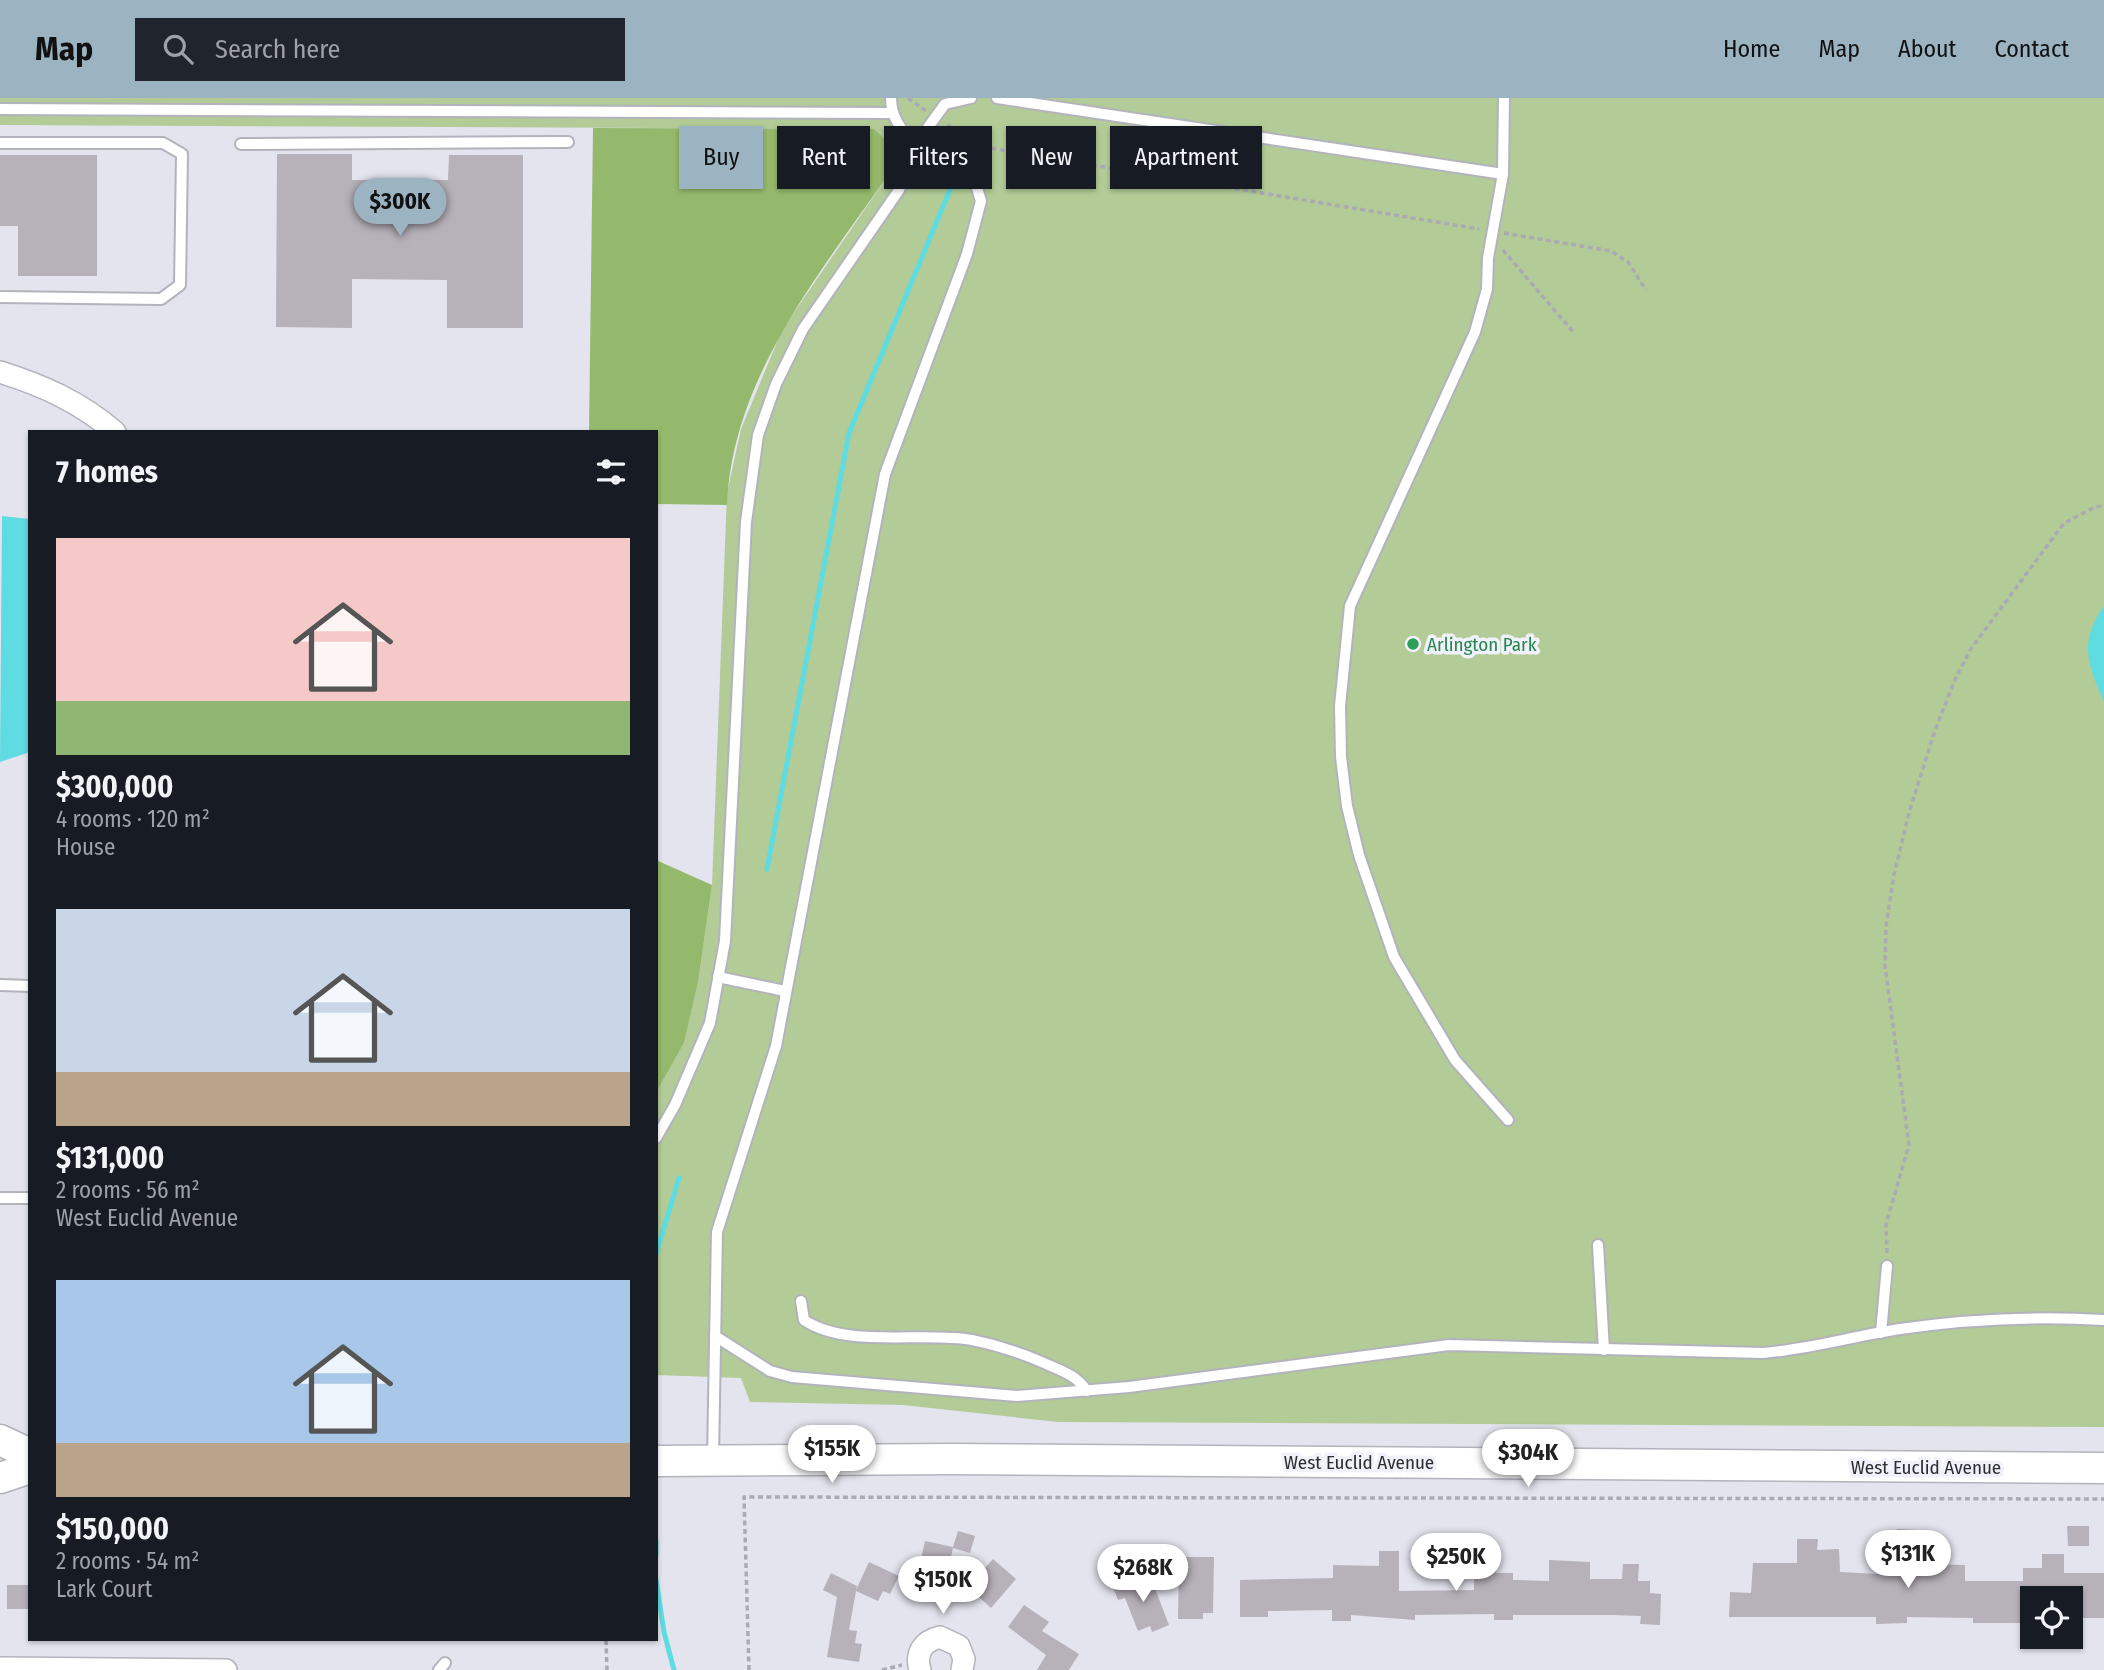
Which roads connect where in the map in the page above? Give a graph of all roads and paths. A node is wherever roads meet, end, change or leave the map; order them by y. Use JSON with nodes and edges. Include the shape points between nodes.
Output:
{"nodes":[{"id":1,"x":891,"y":98,"type":"edge"},
{"id":2,"x":908,"y":98,"type":"edge"},
{"id":3,"x":971,"y":98,"type":"edge"},
{"id":4,"x":997,"y":98,"type":"edge"},
{"id":5,"x":1504,"y":98,"type":"edge"},
{"id":6,"x":0,"y":109,"type":"edge"},
{"id":7,"x":891,"y":113,"type":"junction"},
{"id":8,"x":936,"y":117,"type":"junction"},
{"id":9,"x":901,"y":126,"type":"edge"},
{"id":10,"x":929,"y":126,"type":"edge"},
{"id":11,"x":568,"y":142,"type":"dead end"},
{"id":12,"x":0,"y":143,"type":"edge"},
{"id":13,"x":241,"y":144,"type":"dead end"},
{"id":14,"x":1503,"y":174,"type":"junction"},
{"id":15,"x":899,"y":189,"type":"edge"},
{"id":16,"x":978,"y":189,"type":"edge"},
{"id":17,"x":1493,"y":234,"type":"junction"},
{"id":18,"x":1646,"y":290,"type":"dead end"},
{"id":19,"x":0,"y":297,"type":"edge"},
{"id":20,"x":1575,"y":334,"type":"dead end"},
{"id":21,"x":0,"y":372,"type":"edge"},
{"id":22,"x":113,"y":430,"type":"edge"},
{"id":23,"x":2104,"y":506,"type":"edge"},
{"id":24,"x":718,"y":977,"type":"junction"},
{"id":25,"x":0,"y":985,"type":"edge"},
{"id":26,"x":28,"y":986,"type":"edge"},
{"id":27,"x":785,"y":991,"type":"junction"},
{"id":28,"x":1508,"y":1120,"type":"dead end"},
{"id":29,"x":658,"y":1135,"type":"edge"},
{"id":30,"x":0,"y":1198,"type":"edge"},
{"id":31,"x":28,"y":1198,"type":"edge"},
{"id":32,"x":1598,"y":1245,"type":"dead end"},
{"id":33,"x":1887,"y":1266,"type":"joint"},
{"id":34,"x":801,"y":1301,"type":"dead end"},
{"id":35,"x":2104,"y":1320,"type":"edge"},
{"id":36,"x":1881,"y":1333,"type":"junction"},
{"id":37,"x":715,"y":1336,"type":"junction"},
{"id":38,"x":1604,"y":1350,"type":"junction"},
{"id":39,"x":1087,"y":1391,"type":"junction"},
{"id":40,"x":0,"y":1440,"type":"edge"},
{"id":41,"x":28,"y":1453,"type":"edge"},
{"id":42,"x":658,"y":1461,"type":"edge"},
{"id":43,"x":713,"y":1461,"type":"junction"},
{"id":44,"x":2104,"y":1468,"type":"edge"},
{"id":45,"x":28,"y":1469,"type":"edge"},
{"id":46,"x":0,"y":1478,"type":"edge"},
{"id":47,"x":2104,"y":1499,"type":"edge"},
{"id":48,"x":606,"y":1641,"type":"edge"},
{"id":49,"x":0,"y":1668,"type":"edge"},
{"id":50,"x":226,"y":1670,"type":"edge"},
{"id":51,"x":607,"y":1670,"type":"edge"},
{"id":52,"x":749,"y":1670,"type":"edge"},
{"id":53,"x":920,"y":1670,"type":"edge"},
{"id":54,"x":962,"y":1670,"type":"edge"}],
"edges":[{"from":1,"to":7,"type":"lane"},
{"from":2,"to":8,"type":"path"},
{"from":3,"to":8,"type":"lane","via":[[945,104]]},
{"from":4,"to":14,"type":"lane"},
{"from":5,"to":14,"type":"lane"},
{"from":6,"to":7,"type":"lane"},
{"from":7,"to":9,"type":"lane"},
{"from":8,"to":10,"type":"lane"},
{"from":8,"to":17,"type":"path","via":[[978,146]]},
{"from":11,"to":13,"type":"lane"},
{"from":12,"to":19,"type":"lane","via":[[163,143],[182,153],[180,285],[161,299]]},
{"from":14,"to":17,"type":"lane"},
{"from":15,"to":24,"type":"lane","via":[[803,328],[758,435],[746,522],[730,882]]},
{"from":16,"to":27,"type":"lane","via":[[982,201],[967,254],[885,474],[815,855]]},
{"from":17,"to":18,"type":"path","via":[[1611,251],[1628,262]]},
{"from":17,"to":20,"type":"path"},
{"from":17,"to":28,"type":"lane","via":[[1487,289],[1475,331],[1350,606],[1340,706],[1347,806],[1394,957],[1455,1060]]},
{"from":21,"to":22,"type":"street","via":[[75,401]]},
{"from":23,"to":33,"type":"path","via":[[2064,523],[1970,650],[1934,733],[1909,813],[1886,926],[1885,966],[1909,1145],[1886,1224]]},
{"from":24,"to":27,"type":"lane"},
{"from":24,"to":29,"type":"lane","via":[[710,1023]]},
{"from":25,"to":26,"type":"lane"},
{"from":27,"to":37,"type":"lane","via":[[776,1046],[718,1232]]},
{"from":30,"to":31,"type":"lane"},
{"from":32,"to":38,"type":"lane"},
{"from":33,"to":36,"type":"lane"},
{"from":34,"to":39,"type":"lane","via":[[804,1320],[818,1329],[971,1340],[1038,1360],[1078,1378]]},
{"from":35,"to":36,"type":"lane","via":[[1996,1317]]},
{"from":36,"to":38,"type":"lane","via":[[1763,1353]]},
{"from":37,"to":39,"type":"lane","via":[[769,1371],[792,1377],[1017,1396]]},
{"from":37,"to":43,"type":"lane"},
{"from":38,"to":39,"type":"lane","via":[[1449,1345]]},
{"from":40,"to":41,"type":"main road"},
{"from":42,"to":43,"type":"main road","name":"West Euclid Avenue"},
{"from":43,"to":44,"type":"main road","name":"West Euclid Avenue"},
{"from":45,"to":46,"type":"main road"},
{"from":47,"to":52,"type":"path","via":[[744,1497]]},
{"from":48,"to":51,"type":"path"},
{"from":49,"to":50,"type":"street"},
{"from":53,"to":54,"type":"street","via":[[921,1648],[940,1637],[959,1646]]}]}
